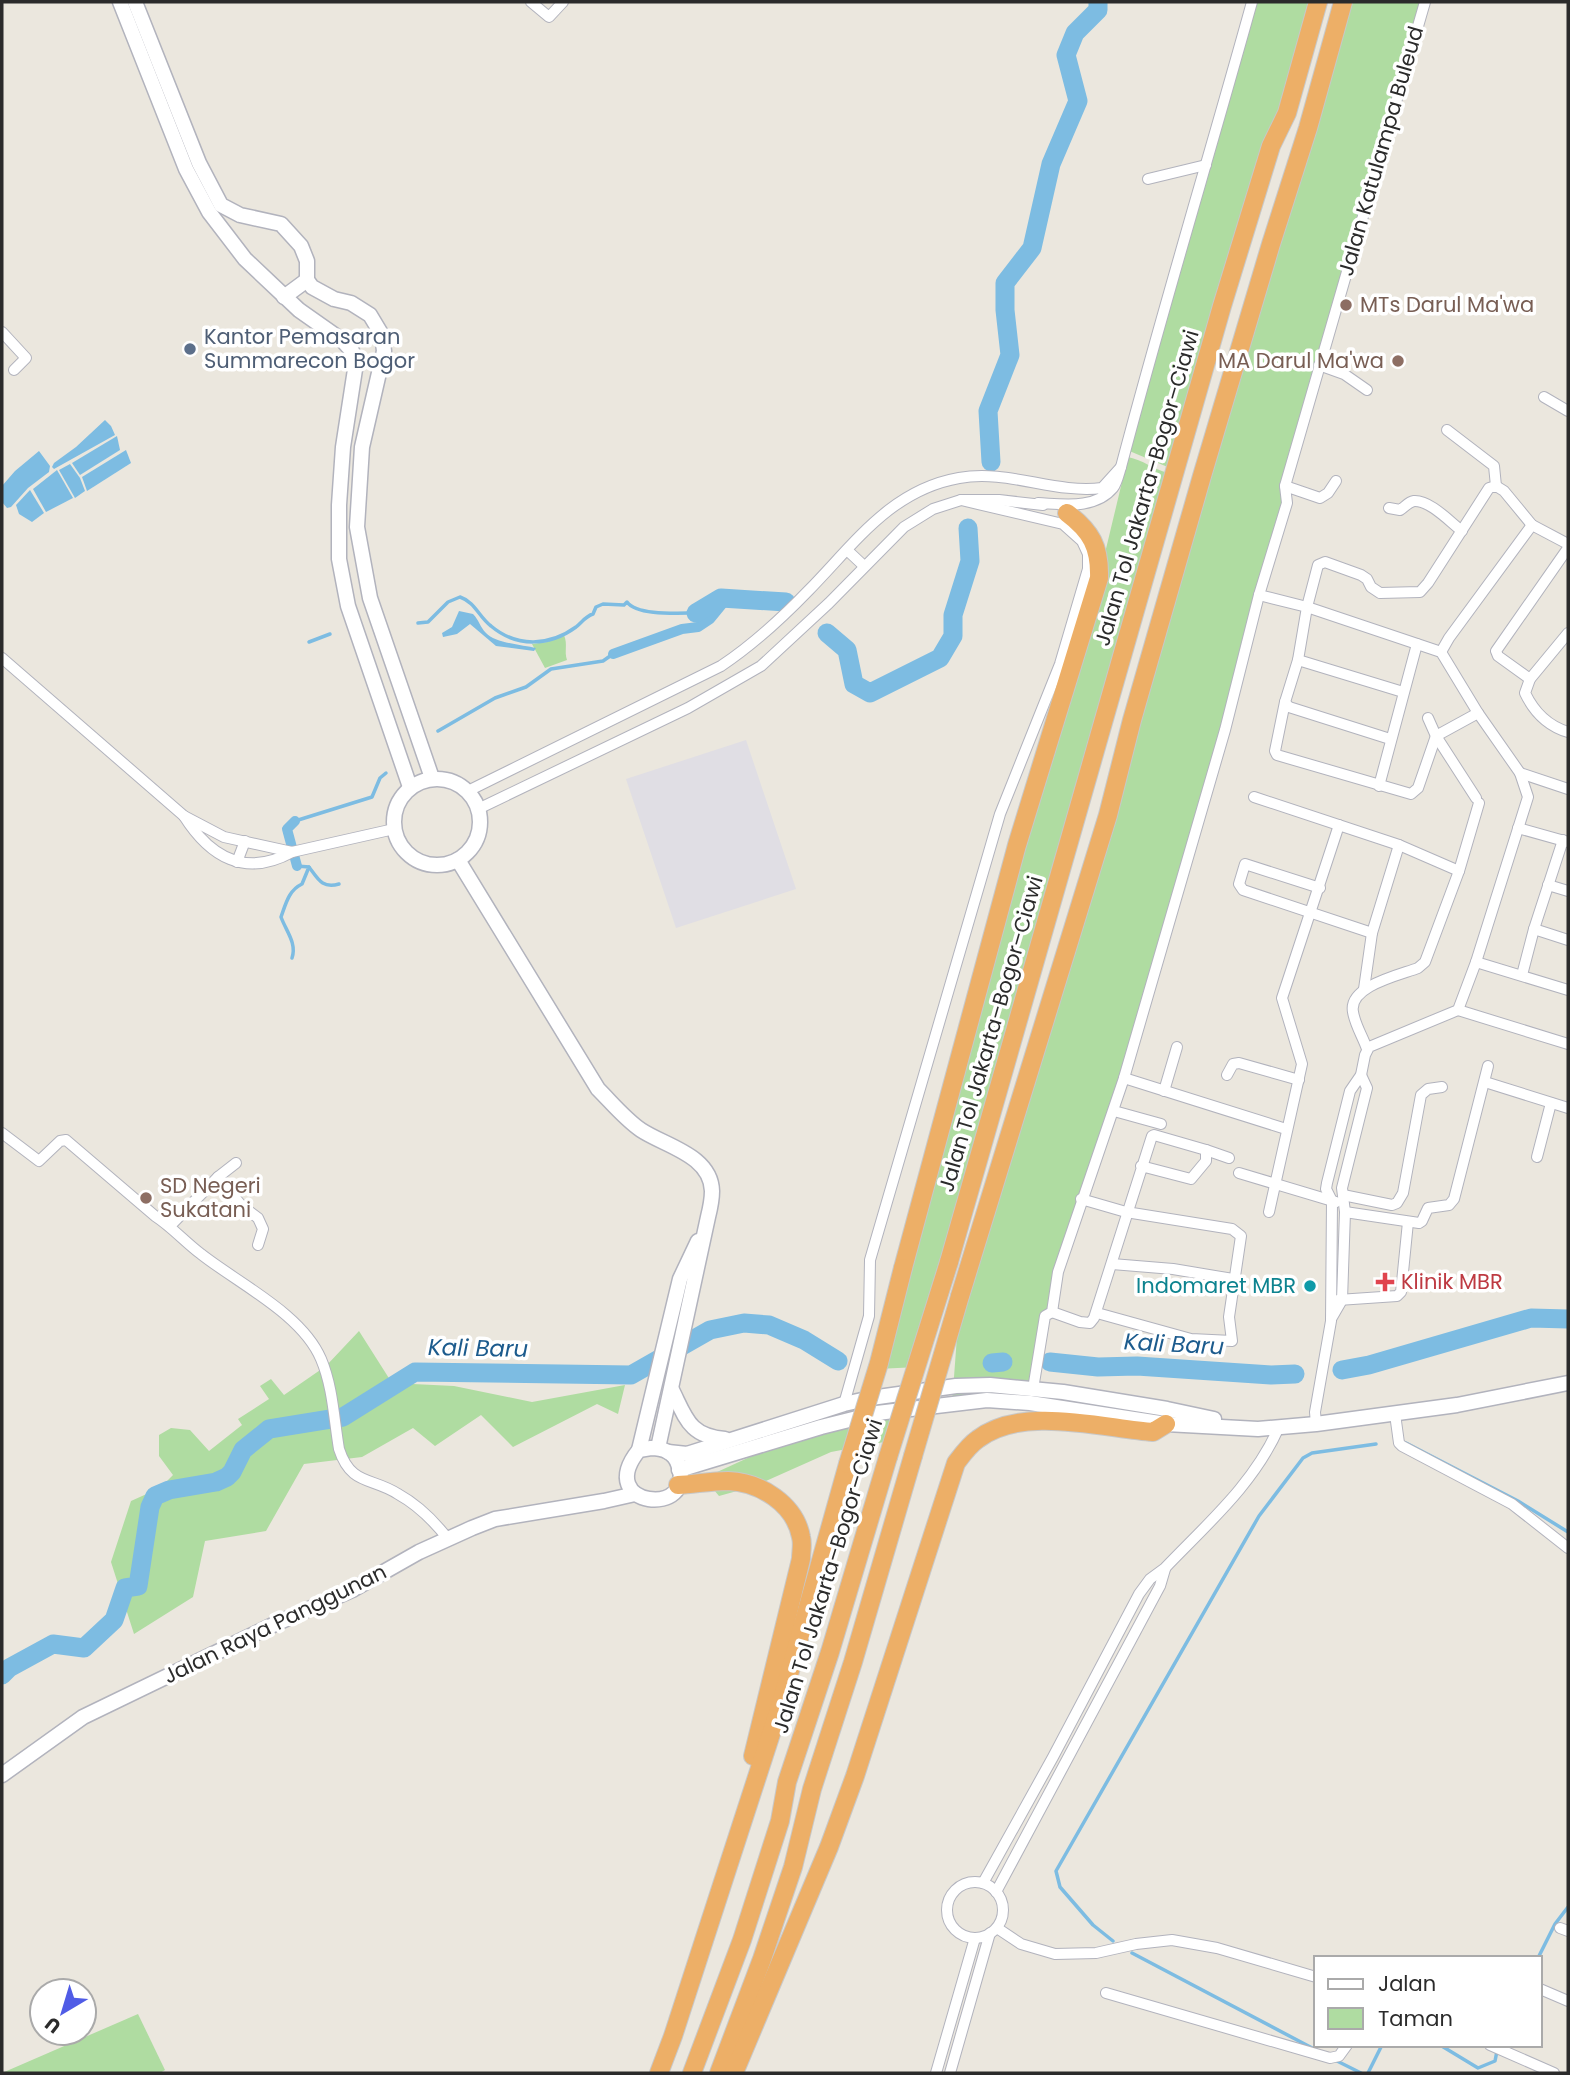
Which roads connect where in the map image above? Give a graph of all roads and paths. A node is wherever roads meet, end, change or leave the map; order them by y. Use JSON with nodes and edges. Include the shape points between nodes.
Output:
{"nodes":[{"id":1,"x":120,"y":2,"type":"edge"},
{"id":2,"x":135,"y":2,"type":"edge"},
{"id":3,"x":531,"y":2,"type":"edge"},
{"id":4,"x":563,"y":2,"type":"edge"},
{"id":5,"x":1252,"y":2,"type":"edge"},
{"id":6,"x":1318,"y":2,"type":"edge"},
{"id":7,"x":1343,"y":2,"type":"edge"},
{"id":8,"x":1425,"y":2,"type":"edge"},
{"id":9,"x":1206,"y":166,"type":"junction"},
{"id":10,"x":1148,"y":179,"type":"dead end"},
{"id":11,"x":215,"y":208,"type":"junction"},
{"id":12,"x":307,"y":280,"type":"junction"},
{"id":13,"x":284,"y":297,"type":"junction"},
{"id":14,"x":2,"y":332,"type":"edge"},
{"id":15,"x":1319,"y":365,"type":"junction"},
{"id":16,"x":13,"y":370,"type":"dead end"},
{"id":17,"x":1367,"y":390,"type":"dead end"},
{"id":18,"x":1544,"y":397,"type":"dead end"},
{"id":19,"x":1568,"y":411,"type":"edge"},
{"id":20,"x":1447,"y":430,"type":"dead end"},
{"id":21,"x":1121,"y":467,"type":"junction"},
{"id":22,"x":1336,"y":481,"type":"dead end"},
{"id":23,"x":1285,"y":486,"type":"junction"},
{"id":24,"x":1496,"y":486,"type":"junction"},
{"id":25,"x":961,"y":500,"type":"junction"},
{"id":26,"x":1038,"y":503,"type":"junction"},
{"id":27,"x":1389,"y":508,"type":"dead end"},
{"id":28,"x":1067,"y":513,"type":"joint"},
{"id":29,"x":1532,"y":524,"type":"junction"},
{"id":30,"x":1462,"y":531,"type":"junction"},
{"id":31,"x":1568,"y":546,"type":"edge"},
{"id":32,"x":847,"y":550,"type":"junction"},
{"id":33,"x":864,"y":566,"type":"junction"},
{"id":34,"x":1259,"y":595,"type":"junction"},
{"id":35,"x":1307,"y":607,"type":"junction"},
{"id":36,"x":1568,"y":633,"type":"edge"},
{"id":37,"x":1417,"y":644,"type":"junction"},
{"id":38,"x":1564,"y":650,"type":"edge"},
{"id":39,"x":1441,"y":652,"type":"junction"},
{"id":40,"x":2,"y":658,"type":"edge"},
{"id":41,"x":1298,"y":660,"type":"junction"},
{"id":42,"x":1530,"y":679,"type":"junction"},
{"id":43,"x":1403,"y":692,"type":"junction"},
{"id":44,"x":1285,"y":702,"type":"junction"},
{"id":45,"x":1478,"y":713,"type":"junction"},
{"id":46,"x":1428,"y":718,"type":"dead end"},
{"id":47,"x":1568,"y":732,"type":"edge"},
{"id":48,"x":1436,"y":736,"type":"junction"},
{"id":49,"x":1390,"y":739,"type":"junction"},
{"id":50,"x":1520,"y":773,"type":"junction"},
{"id":51,"x":432,"y":778,"type":"junction"},
{"id":52,"x":1379,"y":786,"type":"junction"},
{"id":53,"x":410,"y":787,"type":"junction"},
{"id":54,"x":1568,"y":789,"type":"edge"},
{"id":55,"x":468,"y":791,"type":"junction"},
{"id":56,"x":1254,"y":797,"type":"dead end"},
{"id":57,"x":478,"y":809,"type":"junction"},
{"id":58,"x":184,"y":816,"type":"junction"},
{"id":59,"x":1339,"y":825,"type":"junction"},
{"id":60,"x":1518,"y":828,"type":"junction"},
{"id":61,"x":394,"y":829,"type":"junction"},
{"id":62,"x":245,"y":841,"type":"junction"},
{"id":63,"x":1565,"y":841,"type":"edge"},
{"id":64,"x":1399,"y":845,"type":"junction"},
{"id":65,"x":292,"y":852,"type":"junction"},
{"id":66,"x":458,"y":860,"type":"junction"},
{"id":67,"x":237,"y":862,"type":"junction"},
{"id":68,"x":1459,"y":871,"type":"junction"},
{"id":69,"x":1548,"y":885,"type":"junction"},
{"id":70,"x":1320,"y":888,"type":"junction"},
{"id":71,"x":1568,"y":891,"type":"edge"},
{"id":72,"x":1312,"y":912,"type":"junction"},
{"id":73,"x":1534,"y":929,"type":"junction"},
{"id":74,"x":1372,"y":933,"type":"junction"},
{"id":75,"x":1568,"y":940,"type":"edge"},
{"id":76,"x":1476,"y":962,"type":"junction"},
{"id":77,"x":1522,"y":975,"type":"junction"},
{"id":78,"x":1364,"y":989,"type":"junction"},
{"id":79,"x":1568,"y":990,"type":"edge"},
{"id":80,"x":1458,"y":1010,"type":"junction"},
{"id":81,"x":1568,"y":1044,"type":"edge"},
{"id":82,"x":1177,"y":1047,"type":"dead end"},
{"id":83,"x":1367,"y":1049,"type":"junction"},
{"id":84,"x":1488,"y":1066,"type":"dead end"},
{"id":85,"x":1227,"y":1075,"type":"dead end"},
{"id":86,"x":1361,"y":1075,"type":"junction"},
{"id":87,"x":1124,"y":1078,"type":"junction"},
{"id":88,"x":1299,"y":1080,"type":"junction"},
{"id":89,"x":1485,"y":1082,"type":"junction"},
{"id":90,"x":1442,"y":1087,"type":"dead end"},
{"id":91,"x":1164,"y":1091,"type":"junction"},
{"id":92,"x":1551,"y":1103,"type":"junction"},
{"id":93,"x":1568,"y":1108,"type":"edge"},
{"id":94,"x":1114,"y":1111,"type":"junction"},
{"id":95,"x":1161,"y":1124,"type":"dead end"},
{"id":96,"x":1286,"y":1129,"type":"junction"},
{"id":97,"x":2,"y":1133,"type":"edge"},
{"id":98,"x":1206,"y":1150,"type":"junction"},
{"id":99,"x":1537,"y":1157,"type":"dead end"},
{"id":100,"x":1229,"y":1158,"type":"dead end"},
{"id":101,"x":236,"y":1163,"type":"dead end"},
{"id":102,"x":1141,"y":1166,"type":"junction"},
{"id":103,"x":1239,"y":1173,"type":"dead end"},
{"id":104,"x":218,"y":1177,"type":"junction"},
{"id":105,"x":1274,"y":1183,"type":"junction"},
{"id":106,"x":1081,"y":1199,"type":"junction"},
{"id":107,"x":1332,"y":1201,"type":"junction"},
{"id":108,"x":1344,"y":1203,"type":"junction"},
{"id":109,"x":1126,"y":1212,"type":"junction"},
{"id":110,"x":1269,"y":1212,"type":"dead end"},
{"id":111,"x":708,"y":1217,"type":"junction"},
{"id":112,"x":1408,"y":1222,"type":"junction"},
{"id":113,"x":170,"y":1226,"type":"junction"},
{"id":114,"x":258,"y":1245,"type":"dead end"},
{"id":115,"x":1112,"y":1264,"type":"junction"},
{"id":116,"x":1233,"y":1279,"type":"junction"},
{"id":117,"x":1336,"y":1300,"type":"junction"},
{"id":118,"x":1097,"y":1313,"type":"junction"},
{"id":119,"x":1049,"y":1314,"type":"junction"},
{"id":120,"x":1033,"y":1383,"type":"junction"},
{"id":121,"x":1568,"y":1383,"type":"edge"},
{"id":122,"x":673,"y":1384,"type":"junction"},
{"id":123,"x":844,"y":1404,"type":"junction"},
{"id":124,"x":1395,"y":1414,"type":"junction"},
{"id":125,"x":1166,"y":1416,"type":"junction"},
{"id":126,"x":1315,"y":1418,"type":"junction"},
{"id":127,"x":1279,"y":1427,"type":"junction"},
{"id":128,"x":735,"y":1440,"type":"junction"},
{"id":129,"x":639,"y":1450,"type":"junction"},
{"id":130,"x":663,"y":1450,"type":"junction"},
{"id":131,"x":679,"y":1477,"type":"junction"},
{"id":132,"x":635,"y":1494,"type":"junction"},
{"id":133,"x":448,"y":1539,"type":"junction"},
{"id":134,"x":1568,"y":1548,"type":"edge"},
{"id":135,"x":1165,"y":1569,"type":"junction"},
{"id":136,"x":2,"y":1775,"type":"edge"},
{"id":137,"x":746,"y":1812,"type":"junction"},
{"id":138,"x":983,"y":1883,"type":"junction"},
{"id":139,"x":996,"y":1892,"type":"junction"},
{"id":140,"x":994,"y":1931,"type":"junction"},
{"id":141,"x":975,"y":1938,"type":"junction"},
{"id":142,"x":1314,"y":1976,"type":"edge"},
{"id":143,"x":1542,"y":1990,"type":"edge"},
{"id":144,"x":1106,"y":1993,"type":"dead end"},
{"id":145,"x":1568,"y":2001,"type":"edge"},
{"id":146,"x":1346,"y":2047,"type":"edge"},
{"id":147,"x":1494,"y":2047,"type":"edge"},
{"id":148,"x":659,"y":2073,"type":"edge"},
{"id":149,"x":692,"y":2073,"type":"edge"},
{"id":150,"x":719,"y":2073,"type":"edge"},
{"id":151,"x":734,"y":2073,"type":"edge"},
{"id":152,"x":936,"y":2073,"type":"edge"},
{"id":153,"x":950,"y":2073,"type":"edge"},
{"id":154,"x":1555,"y":2073,"type":"edge"}],
"edges":[{"from":1,"to":11,"type":"street","via":[[186,169]]},
{"from":2,"to":11,"type":"street"},
{"from":3,"to":4,"type":"street","via":[[549,17]]},
{"from":5,"to":9,"type":"street"},
{"from":6,"to":149,"type":"highway","name":"Jalan Tol Jakarta–Bogor–Ciawi","bridge":true,"via":[[1222,306],[949,1262],[742,1940]]},
{"from":7,"to":150,"type":"highway","bridge":true,"via":[[1191,515],[1108,815],[812,1789],[793,1867]]},
{"from":8,"to":15,"type":"street","name":"Jalan Katulampa Buleud"},
{"from":9,"to":10,"type":"street"},
{"from":9,"to":21,"type":"street"},
{"from":11,"to":12,"type":"street","via":[[281,225],[301,246]]},
{"from":11,"to":13,"type":"street","via":[[245,259]]},
{"from":12,"to":13,"type":"street"},
{"from":12,"to":51,"type":"street","via":[[320,293],[370,315],[382,335],[384,351],[362,447],[357,527],[370,598]]},
{"from":13,"to":53,"type":"street","via":[[343,341],[356,363],[343,447],[339,559],[348,606]]},
{"from":14,"to":16,"type":"street","via":[[26,358]]},
{"from":15,"to":17,"type":"street"},
{"from":15,"to":23,"type":"street","name":"Jalan Katulampa Buleud"},
{"from":18,"to":19,"type":"street"},
{"from":20,"to":24,"type":"street","via":[[1494,466]]},
{"from":21,"to":26,"type":"street","via":[[1114,487],[1101,498],[1080,505]]},
{"from":21,"to":32,"type":"street","via":[[1102,488],[1084,490],[996,476],[960,478],[919,490],[878,517]]},
{"from":22,"to":23,"type":"street","via":[[1320,498]]},
{"from":23,"to":34,"type":"street","name":"Jalan Katulampa Buleud","via":[[1287,503]]},
{"from":24,"to":29,"type":"street"},
{"from":24,"to":30,"type":"street","via":[[1489,488]]},
{"from":25,"to":26,"type":"street"},
{"from":25,"to":33,"type":"street","via":[[933,509],[904,527]]},
{"from":25,"to":123,"type":"street","via":[[1063,524],[1082,541],[1088,569],[1060,664],[1000,814],[984,867],[870,1260],[869,1316]]},
{"from":26,"to":28,"type":"street"},
{"from":27,"to":30,"type":"street","via":[[1400,510],[1416,501],[1426,504]]},
{"from":28,"to":137,"type":"highway","bridge":true,"via":[[1094,540],[1100,578],[1017,845],[879,1363]]},
{"from":29,"to":31,"type":"street"},
{"from":29,"to":39,"type":"street"},
{"from":30,"to":35,"type":"street","via":[[1420,592],[1380,593],[1361,575],[1321,563]]},
{"from":31,"to":42,"type":"street","via":[[1496,651]]},
{"from":32,"to":33,"type":"street"},
{"from":32,"to":55,"type":"street","via":[[760,637],[721,666]]},
{"from":33,"to":57,"type":"street","via":[[780,650],[737,682]]},
{"from":34,"to":35,"type":"street"},
{"from":34,"to":87,"type":"street","via":[[1225,730]]},
{"from":35,"to":37,"type":"street"},
{"from":35,"to":41,"type":"street"},
{"from":36,"to":38,"type":"street"},
{"from":37,"to":39,"type":"street"},
{"from":37,"to":43,"type":"street"},
{"from":38,"to":42,"type":"street"},
{"from":39,"to":45,"type":"street"},
{"from":40,"to":58,"type":"street"},
{"from":41,"to":43,"type":"street"},
{"from":41,"to":44,"type":"street"},
{"from":42,"to":47,"type":"street","via":[[1526,696],[1550,725]]},
{"from":43,"to":49,"type":"street"},
{"from":44,"to":49,"type":"street"},
{"from":44,"to":52,"type":"street","via":[[1277,755]]},
{"from":45,"to":48,"type":"street"},
{"from":45,"to":50,"type":"street"},
{"from":46,"to":48,"type":"street"},
{"from":48,"to":52,"type":"street","via":[[1415,792]]},
{"from":48,"to":68,"type":"street","via":[[1478,801]]},
{"from":49,"to":52,"type":"street"},
{"from":50,"to":54,"type":"street"},
{"from":50,"to":60,"type":"street","via":[[1528,797]]},
{"from":51,"to":53,"type":"street"},
{"from":51,"to":55,"type":"street","via":[[457,783]]},
{"from":53,"to":61,"type":"street","via":[[396,806]]},
{"from":55,"to":57,"type":"street"},
{"from":56,"to":59,"type":"street"},
{"from":57,"to":66,"type":"street","via":[[477,839]]},
{"from":58,"to":62,"type":"street","via":[[224,837]]},
{"from":58,"to":67,"type":"street","via":[[198,838]]},
{"from":59,"to":64,"type":"street"},
{"from":59,"to":70,"type":"street"},
{"from":60,"to":63,"type":"street"},
{"from":60,"to":76,"type":"street"},
{"from":61,"to":65,"type":"street"},
{"from":61,"to":66,"type":"street","via":[[404,850],[424,863]]},
{"from":62,"to":65,"type":"street"},
{"from":62,"to":67,"type":"street"},
{"from":63,"to":69,"type":"street"},
{"from":64,"to":68,"type":"street"},
{"from":64,"to":74,"type":"street"},
{"from":65,"to":67,"type":"street","via":[[278,859]]},
{"from":66,"to":111,"type":"street","via":[[598,1089],[642,1130],[691,1156],[706,1172],[712,1189]]},
{"from":68,"to":78,"type":"street","via":[[1423,965]]},
{"from":69,"to":71,"type":"street"},
{"from":69,"to":73,"type":"street"},
{"from":70,"to":72,"type":"street"},
{"from":70,"to":72,"type":"street","via":[[1250,864],[1243,866],[1242,889]]},
{"from":72,"to":74,"type":"street"},
{"from":72,"to":88,"type":"street","via":[[1282,998],[1302,1064]]},
{"from":73,"to":75,"type":"street"},
{"from":73,"to":77,"type":"street"},
{"from":74,"to":78,"type":"street"},
{"from":76,"to":77,"type":"street"},
{"from":76,"to":80,"type":"street"},
{"from":77,"to":79,"type":"street"},
{"from":78,"to":83,"type":"street","via":[[1353,1007]]},
{"from":80,"to":81,"type":"street"},
{"from":80,"to":83,"type":"street"},
{"from":82,"to":91,"type":"street"},
{"from":83,"to":86,"type":"street"},
{"from":84,"to":89,"type":"street"},
{"from":85,"to":88,"type":"street","via":[[1233,1064],[1239,1063]]},
{"from":86,"to":107,"type":"street","via":[[1350,1091],[1327,1183]]},
{"from":86,"to":108,"type":"street","via":[[1367,1088],[1344,1178]]},
{"from":87,"to":91,"type":"street"},
{"from":87,"to":94,"type":"street"},
{"from":88,"to":96,"type":"street"},
{"from":89,"to":92,"type":"street"},
{"from":89,"to":112,"type":"street","via":[[1454,1199],[1448,1205],[1428,1208],[1419,1223]]},
{"from":90,"to":108,"type":"street","via":[[1428,1088],[1421,1096],[1403,1193],[1397,1203]]},
{"from":91,"to":96,"type":"street"},
{"from":92,"to":93,"type":"street"},
{"from":92,"to":99,"type":"street"},
{"from":94,"to":95,"type":"street"},
{"from":94,"to":106,"type":"street"},
{"from":96,"to":105,"type":"street"},
{"from":97,"to":113,"type":"street","via":[[39,1161],[66,1140]]},
{"from":98,"to":100,"type":"street"},
{"from":98,"to":102,"type":"street","via":[[1206,1161],[1191,1179]]},
{"from":98,"to":102,"type":"street","via":[[1154,1135]]},
{"from":101,"to":104,"type":"street"},
{"from":102,"to":109,"type":"street"},
{"from":103,"to":105,"type":"street"},
{"from":104,"to":113,"type":"street"},
{"from":104,"to":114,"type":"street","via":[[258,1218],[263,1229]]},
{"from":105,"to":107,"type":"street"},
{"from":105,"to":110,"type":"street"},
{"from":106,"to":109,"type":"street"},
{"from":106,"to":119,"type":"street"},
{"from":107,"to":108,"type":"street"},
{"from":107,"to":117,"type":"street"},
{"from":108,"to":112,"type":"street"},
{"from":108,"to":117,"type":"street"},
{"from":109,"to":115,"type":"street"},
{"from":109,"to":116,"type":"street","via":[[1237,1232],[1241,1236]]},
{"from":111,"to":122,"type":"street"},
{"from":111,"to":129,"type":"street","via":[[680,1279]]},
{"from":112,"to":117,"type":"street","via":[[1401,1293]]},
{"from":113,"to":133,"type":"street","via":[[308,1336],[322,1361],[336,1433],[349,1470],[404,1497]]},
{"from":115,"to":116,"type":"street"},
{"from":115,"to":118,"type":"street"},
{"from":116,"to":118,"type":"street","via":[[1232,1341],[1191,1339]]},
{"from":117,"to":126,"type":"street"},
{"from":118,"to":119,"type":"street","via":[[1090,1323]]},
{"from":119,"to":120,"type":"street"},
{"from":120,"to":123,"type":"street","via":[[956,1387]]},
{"from":120,"to":125,"type":"street"},
{"from":121,"to":124,"type":"street"},
{"from":122,"to":128,"type":"street","via":[[693,1429],[712,1438]]},
{"from":122,"to":130,"type":"street"},
{"from":123,"to":128,"type":"street"},
{"from":124,"to":126,"type":"street"},
{"from":124,"to":134,"type":"street","via":[[1402,1446],[1512,1504]]},
{"from":125,"to":127,"type":"street","via":[[1258,1429]]},
{"from":125,"to":131,"type":"street","via":[[987,1400],[877,1413]]},
{"from":125,"to":151,"type":"highway","via":[[1153,1433],[1027,1421],[994,1429],[956,1463],[855,1776]]},
{"from":126,"to":127,"type":"street"},
{"from":127,"to":135,"type":"street","via":[[1253,1475]]},
{"from":128,"to":130,"type":"street","via":[[687,1454]]},
{"from":129,"to":130,"type":"street"},
{"from":129,"to":132,"type":"street","via":[[627,1473]]},
{"from":130,"to":131,"type":"street","via":[[675,1458]]},
{"from":131,"to":132,"type":"street","via":[[674,1492],[659,1501]]},
{"from":131,"to":137,"type":"highway","via":[[758,1488],[781,1502],[802,1538],[801,1559],[748,1782]]},
{"from":132,"to":133,"type":"street","name":"Jalan Raya Panggunan","via":[[495,1518]]},
{"from":133,"to":136,"type":"street","name":"Jalan Raya Panggunan","via":[[352,1590],[83,1717]]},
{"from":135,"to":138,"type":"street","via":[[1150,1579],[1120,1625]]},
{"from":135,"to":139,"type":"street"},
{"from":137,"to":148,"type":"highway"},
{"from":138,"to":139,"type":"street"},
{"from":138,"to":141,"type":"street","via":[[960,1887],[948,1906],[954,1928]]},
{"from":139,"to":140,"type":"street","via":[[1003,1914]]},
{"from":140,"to":141,"type":"street"},
{"from":140,"to":142,"type":"street","via":[[1055,1954],[1096,1953],[1172,1940]]},
{"from":140,"to":153,"type":"street"},
{"from":141,"to":152,"type":"street"},
{"from":143,"to":145,"type":"street"},
{"from":144,"to":146,"type":"street","via":[[1330,2058],[1339,2056]]},
{"from":147,"to":154,"type":"street"}]}
